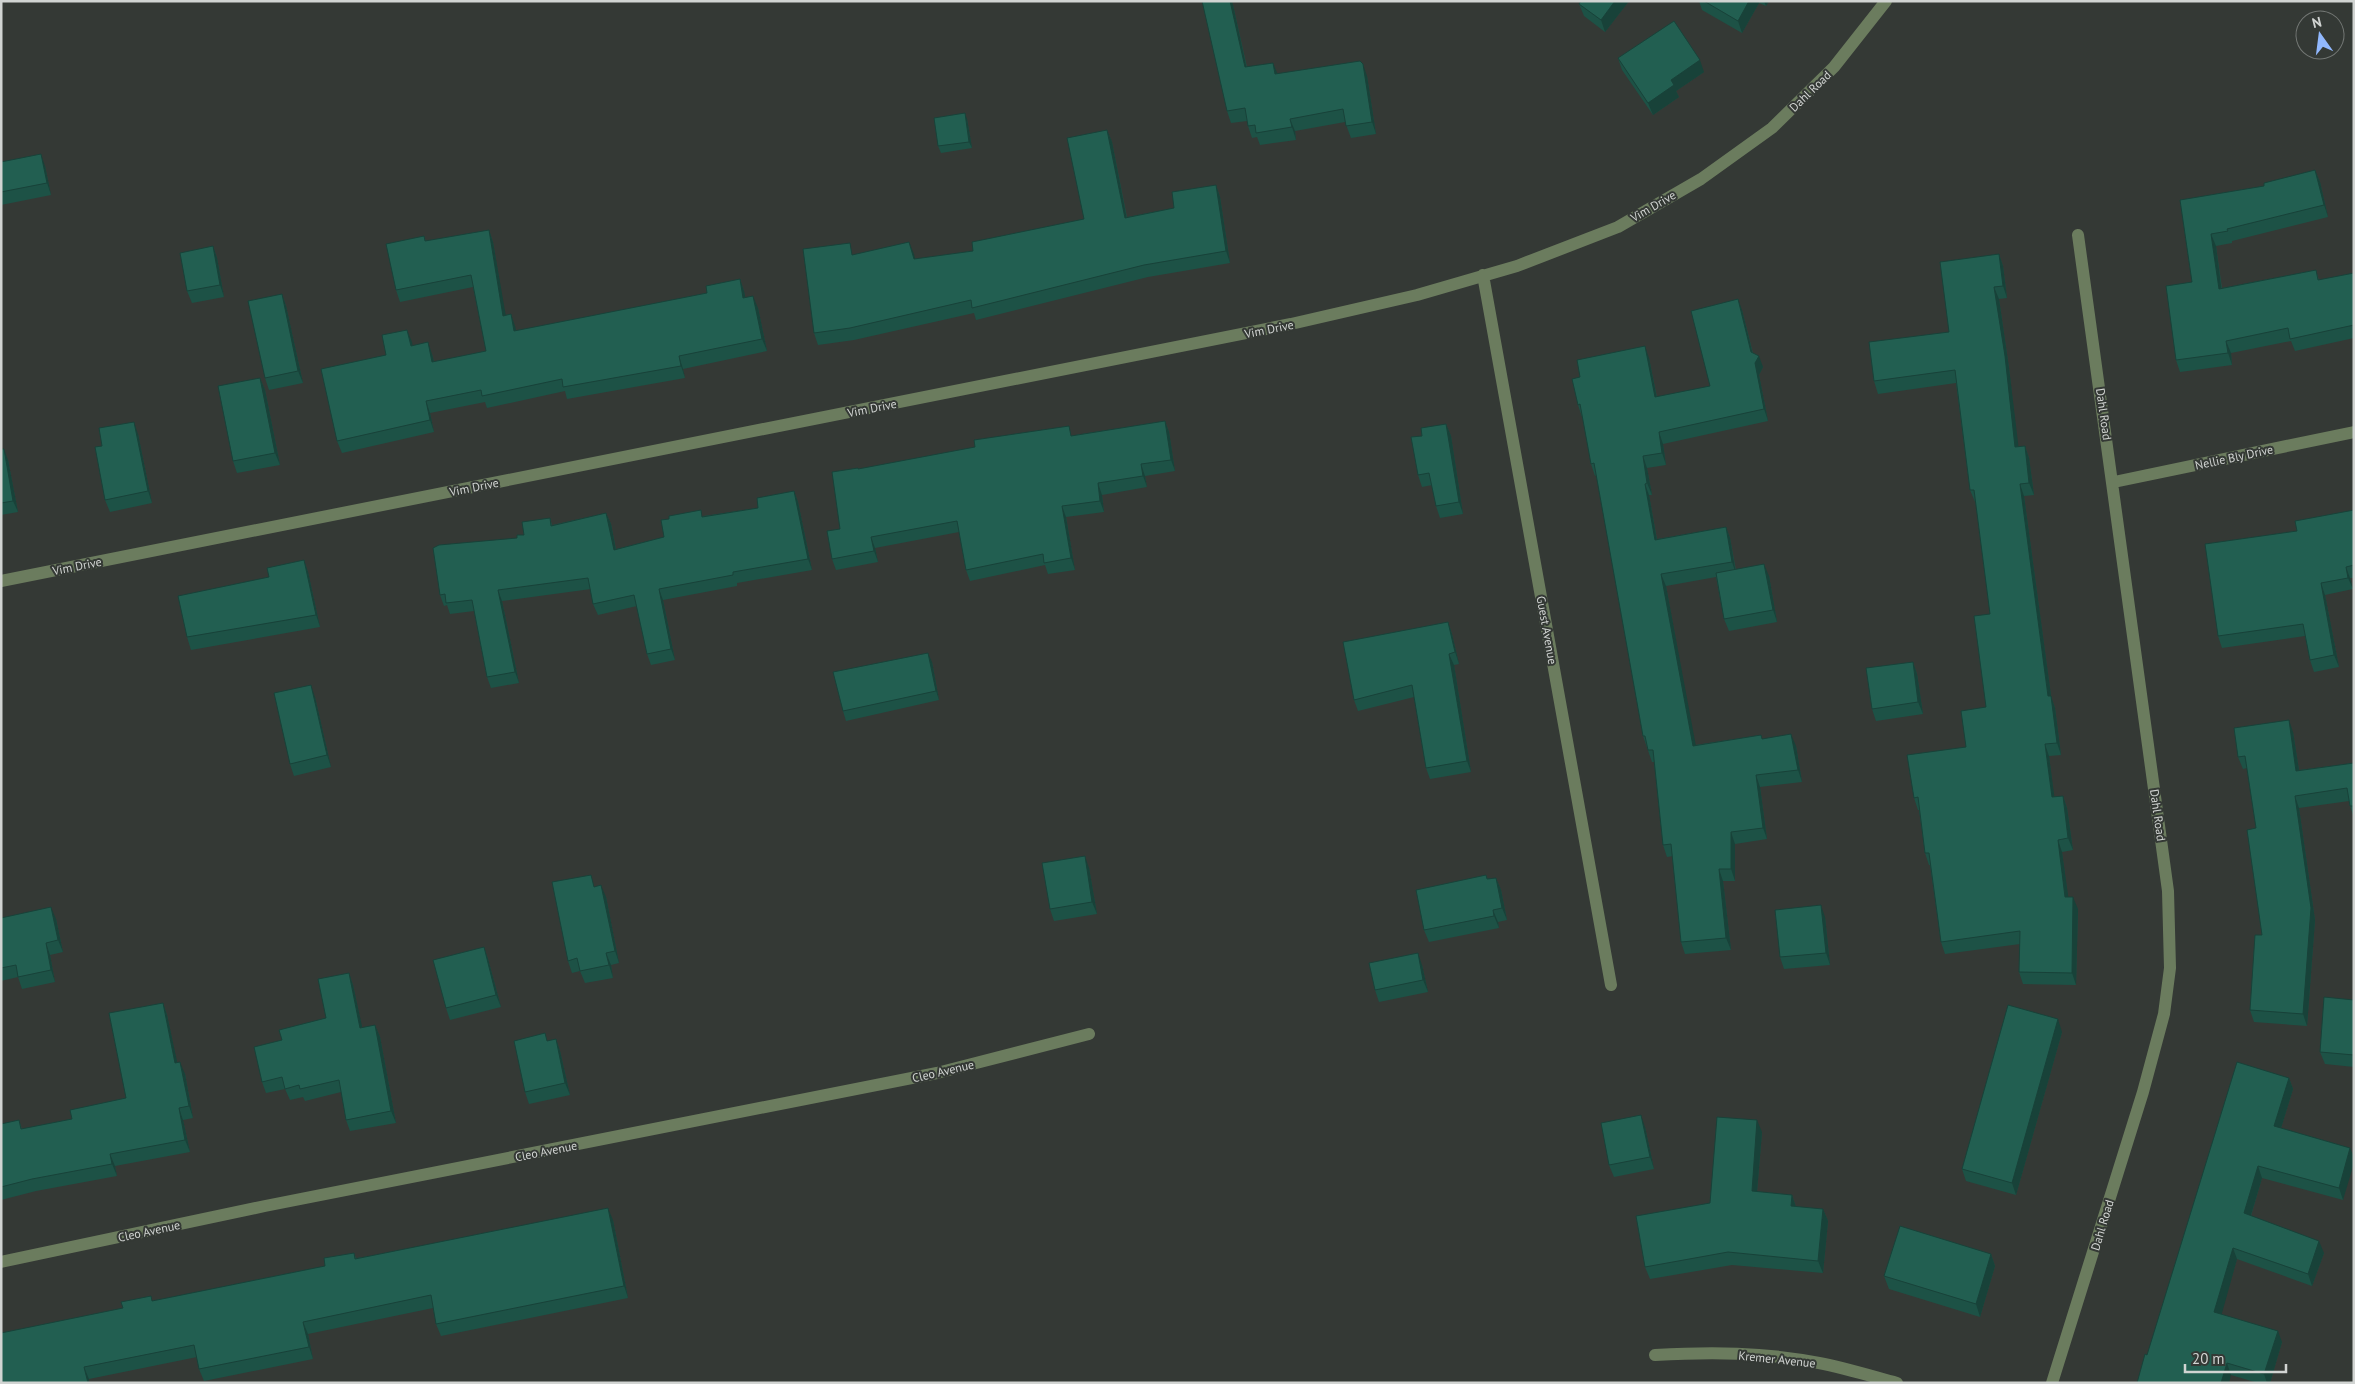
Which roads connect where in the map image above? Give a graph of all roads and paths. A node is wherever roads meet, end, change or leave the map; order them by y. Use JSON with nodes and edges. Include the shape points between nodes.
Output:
{"nodes":[{"id":1,"x":1886,"y":1,"type":"edge"},
{"id":2,"x":1719,"y":166,"type":"joint"},
{"id":3,"x":2078,"y":234,"type":"dead end"},
{"id":4,"x":1483,"y":275,"type":"junction"},
{"id":5,"x":2354,"y":432,"type":"edge"},
{"id":6,"x":2114,"y":482,"type":"junction"},
{"id":7,"x":1,"y":581,"type":"edge"},
{"id":8,"x":1610,"y":985,"type":"dead end"},
{"id":9,"x":1089,"y":1034,"type":"dead end"},
{"id":10,"x":1,"y":1262,"type":"edge"},
{"id":11,"x":1655,"y":1355,"type":"dead end"},
{"id":12,"x":1897,"y":1383,"type":"edge"},
{"id":13,"x":2052,"y":1383,"type":"edge"}],
"edges":[{"from":1,"to":2,"type":"street","name":"Dahl Road","via":[[1824,78],[1772,128]]},
{"from":2,"to":4,"type":"street","name":"Vim Drive","via":[[1618,227],[1517,266]]},
{"from":3,"to":6,"type":"street","name":"Dahl Road"},
{"from":4,"to":7,"type":"street","name":"Vim Drive","via":[[1417,295],[1291,324]]},
{"from":4,"to":8,"type":"street","name":"Guest Avenue"},
{"from":5,"to":6,"type":"street","name":"Nellie Bly Drive"},
{"from":6,"to":13,"type":"street","name":"Dahl Road","via":[[2168,891],[2170,968],[2164,1014],[2143,1092]]},
{"from":9,"to":10,"type":"street","name":"Cleo Avenue","via":[[937,1073],[265,1206]]},
{"from":11,"to":12,"type":"street","name":"Kremer Avenue","via":[[1709,1352],[1770,1356],[1820,1363]]}]}
